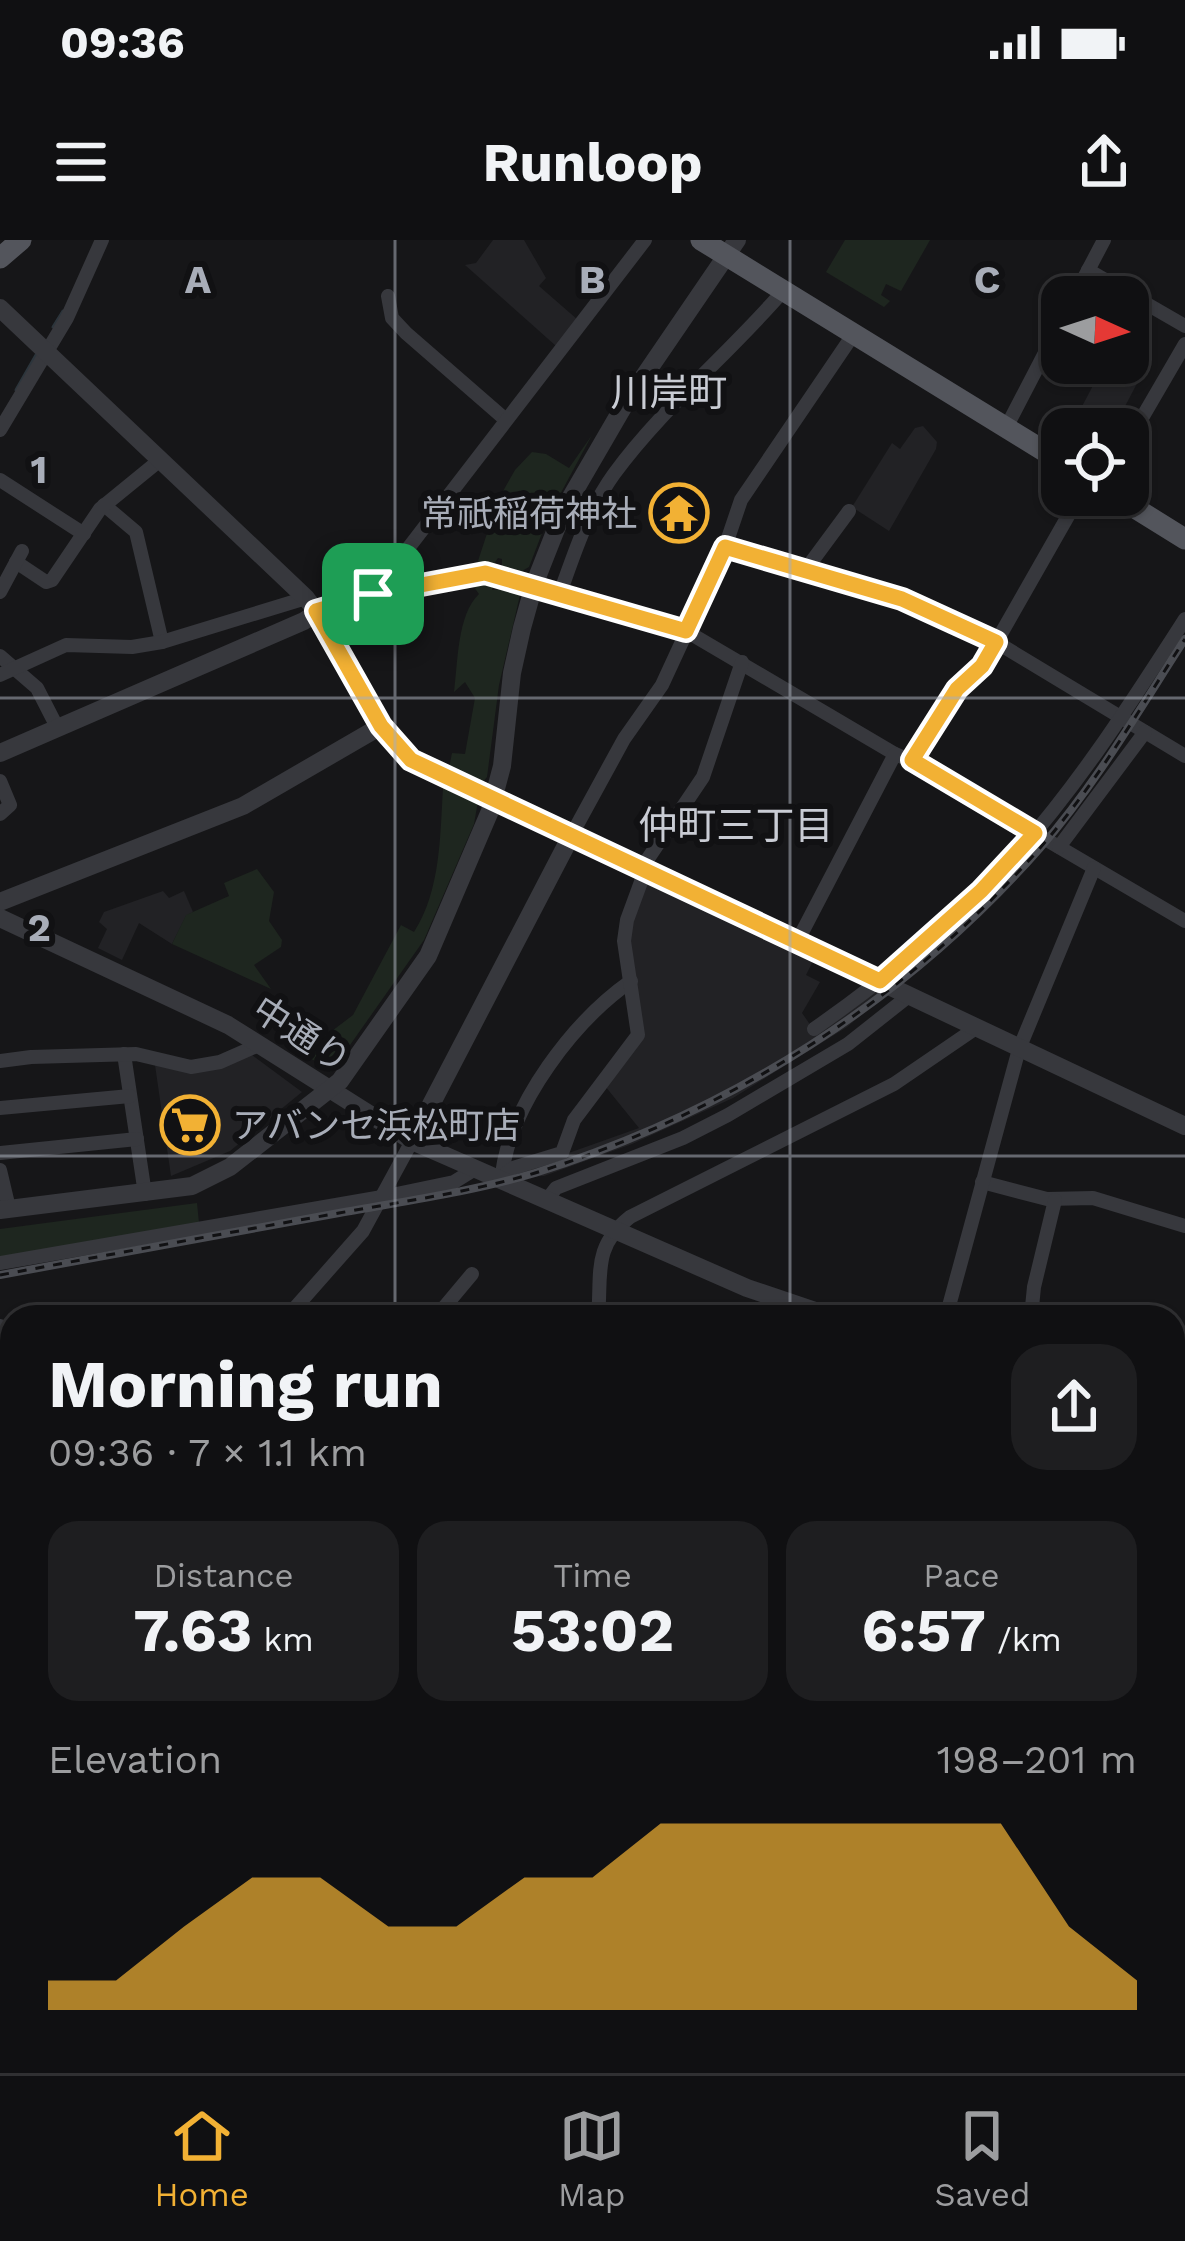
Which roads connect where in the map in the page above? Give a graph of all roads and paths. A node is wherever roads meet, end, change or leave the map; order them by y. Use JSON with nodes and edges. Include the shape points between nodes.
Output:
{"nodes":[{"id":1,"x":21,"y":240,"type":"edge"},
{"id":2,"x":102,"y":240,"type":"edge"},
{"id":3,"x":645,"y":240,"type":"edge"},
{"id":4,"x":701,"y":240,"type":"edge"},
{"id":5,"x":1104,"y":240,"type":"edge"},
{"id":6,"x":731,"y":247,"type":"edge"},
{"id":7,"x":0,"y":259,"type":"edge"},
{"id":8,"x":1088,"y":270,"type":"junction"},
{"id":9,"x":1085,"y":276,"type":"edge"},
{"id":10,"x":784,"y":290,"type":"junction"},
{"id":11,"x":388,"y":296,"type":"dead end"},
{"id":12,"x":0,"y":308,"type":"edge"},
{"id":13,"x":1185,"y":326,"type":"edge"},
{"id":14,"x":855,"y":332,"type":"junction"},
{"id":15,"x":1185,"y":344,"type":"edge"},
{"id":16,"x":48,"y":351,"type":"junction"},
{"id":17,"x":1041,"y":360,"type":"edge"},
{"id":18,"x":1148,"y":408,"type":"edge"},
{"id":19,"x":506,"y":420,"type":"junction"},
{"id":20,"x":1007,"y":426,"type":"junction"},
{"id":21,"x":0,"y":430,"type":"edge"},
{"id":22,"x":1041,"y":448,"type":"edge"},
{"id":23,"x":160,"y":460,"type":"junction"},
{"id":24,"x":0,"y":480,"type":"edge"},
{"id":25,"x":104,"y":505,"type":"junction"},
{"id":26,"x":849,"y":512,"type":"dead end"},
{"id":27,"x":1068,"y":516,"type":"edge"},
{"id":28,"x":1148,"y":516,"type":"edge"},
{"id":29,"x":84,"y":534,"type":"junction"},
{"id":30,"x":1185,"y":539,"type":"edge"},
{"id":31,"x":725,"y":547,"type":"junction"},
{"id":32,"x":804,"y":572,"type":"junction"},
{"id":33,"x":534,"y":585,"type":"junction"},
{"id":34,"x":0,"y":592,"type":"edge"},
{"id":35,"x":560,"y":593,"type":"junction"},
{"id":36,"x":373,"y":594,"type":"junction"},
{"id":37,"x":311,"y":604,"type":"junction"},
{"id":38,"x":1185,"y":619,"type":"edge"},
{"id":39,"x":686,"y":631,"type":"junction"},
{"id":40,"x":162,"y":642,"type":"junction"},
{"id":41,"x":996,"y":642,"type":"junction"},
{"id":42,"x":0,"y":656,"type":"edge"},
{"id":43,"x":742,"y":662,"type":"junction"},
{"id":44,"x":6,"y":672,"type":"edge"},
{"id":45,"x":1121,"y":717,"type":"junction"},
{"id":46,"x":381,"y":726,"type":"junction"},
{"id":47,"x":57,"y":727,"type":"junction"},
{"id":48,"x":1145,"y":731,"type":"junction"},
{"id":49,"x":0,"y":753,"type":"edge"},
{"id":50,"x":895,"y":754,"type":"junction"},
{"id":51,"x":1185,"y":756,"type":"edge"},
{"id":52,"x":912,"y":760,"type":"junction"},
{"id":53,"x":0,"y":781,"type":"edge"},
{"id":54,"x":487,"y":796,"type":"junction"},
{"id":55,"x":0,"y":814,"type":"edge"},
{"id":56,"x":1035,"y":833,"type":"junction"},
{"id":57,"x":572,"y":836,"type":"junction"},
{"id":58,"x":1060,"y":847,"type":"junction"},
{"id":59,"x":1094,"y":868,"type":"junction"},
{"id":60,"x":643,"y":870,"type":"junction"},
{"id":61,"x":0,"y":902,"type":"edge"},
{"id":62,"x":0,"y":918,"type":"edge"},
{"id":63,"x":1185,"y":921,"type":"edge"},
{"id":64,"x":797,"y":942,"type":"junction"},
{"id":65,"x":631,"y":980,"type":"junction"},
{"id":66,"x":880,"y":981,"type":"junction"},
{"id":67,"x":910,"y":995,"type":"junction"},
{"id":68,"x":976,"y":1028,"type":"junction"},
{"id":69,"x":814,"y":1029,"type":"dead end"},
{"id":70,"x":261,"y":1044,"type":"junction"},
{"id":71,"x":1019,"y":1049,"type":"junction"},
{"id":72,"x":124,"y":1054,"type":"junction"},
{"id":73,"x":0,"y":1061,"type":"edge"},
{"id":74,"x":332,"y":1090,"type":"junction"},
{"id":75,"x":130,"y":1096,"type":"junction"},
{"id":76,"x":0,"y":1108,"type":"edge"},
{"id":77,"x":1185,"y":1126,"type":"edge"},
{"id":78,"x":137,"y":1139,"type":"junction"},
{"id":79,"x":412,"y":1141,"type":"junction"},
{"id":80,"x":0,"y":1154,"type":"edge"},
{"id":81,"x":475,"y":1169,"type":"junction"},
{"id":82,"x":0,"y":1170,"type":"edge"},
{"id":83,"x":500,"y":1177,"type":"junction"},
{"id":84,"x":982,"y":1182,"type":"junction"},
{"id":85,"x":145,"y":1194,"type":"junction"},
{"id":86,"x":382,"y":1197,"type":"junction"},
{"id":87,"x":1054,"y":1200,"type":"junction"},
{"id":88,"x":546,"y":1201,"type":"junction"},
{"id":89,"x":5,"y":1209,"type":"edge"},
{"id":90,"x":1185,"y":1226,"type":"edge"},
{"id":91,"x":613,"y":1230,"type":"junction"},
{"id":92,"x":0,"y":1263,"type":"edge"},
{"id":93,"x":472,"y":1274,"type":"dead end"},
{"id":94,"x":298,"y":1305,"type":"edge"},
{"id":95,"x":446,"y":1305,"type":"edge"},
{"id":96,"x":599,"y":1305,"type":"edge"},
{"id":97,"x":797,"y":1305,"type":"edge"},
{"id":98,"x":949,"y":1305,"type":"edge"},
{"id":99,"x":1032,"y":1305,"type":"edge"}],
"edges":[{"from":1,"to":7,"type":"main road"},
{"from":2,"to":16,"type":"street"},
{"from":3,"to":19,"type":"street"},
{"from":4,"to":6,"type":"main road"},
{"from":5,"to":8,"type":"street"},
{"from":6,"to":10,"type":"main road"},
{"from":6,"to":33,"type":"street","via":[[578,481]]},
{"from":8,"to":9,"type":"street"},
{"from":8,"to":13,"type":"street"},
{"from":10,"to":14,"type":"main road"},
{"from":10,"to":35,"type":"street","via":[[614,475]]},
{"from":11,"to":19,"type":"street","via":[[406,333]]},
{"from":12,"to":16,"type":"street"},
{"from":14,"to":20,"type":"main road"},
{"from":14,"to":31,"type":"street","via":[[748,488]]},
{"from":15,"to":18,"type":"street"},
{"from":16,"to":21,"type":"street"},
{"from":16,"to":23,"type":"street"},
{"from":17,"to":20,"type":"street"},
{"from":19,"to":36,"type":"street"},
{"from":20,"to":22,"type":"main road"},
{"from":23,"to":25,"type":"street"},
{"from":23,"to":37,"type":"street"},
{"from":24,"to":29,"type":"street"},
{"from":25,"to":29,"type":"street"},
{"from":25,"to":40,"type":"street","via":[[136,532]]},
{"from":26,"to":32,"type":"street"},
{"from":27,"to":41,"type":"street"},
{"from":28,"to":30,"type":"main road"},
{"from":29,"to":34,"type":"street","via":[[50,582],[19,556]]},
{"from":31,"to":32,"type":"street"},
{"from":31,"to":39,"type":"street"},
{"from":32,"to":41,"type":"street","via":[[902,599]]},
{"from":33,"to":35,"type":"street"},
{"from":33,"to":36,"type":"street","via":[[485,573]]},
{"from":33,"to":54,"type":"street"},
{"from":35,"to":39,"type":"street"},
{"from":36,"to":37,"type":"street"},
{"from":37,"to":40,"type":"street"},
{"from":37,"to":46,"type":"street"},
{"from":37,"to":47,"type":"street","via":[[304,621]]},
{"from":38,"to":45,"type":"street"},
{"from":39,"to":43,"type":"street"},
{"from":39,"to":57,"type":"street"},
{"from":40,"to":44,"type":"street","via":[[70,644]]},
{"from":41,"to":45,"type":"street"},
{"from":41,"to":52,"type":"street"},
{"from":42,"to":44,"type":"street"},
{"from":43,"to":50,"type":"street"},
{"from":43,"to":60,"type":"street","via":[[698,786]]},
{"from":44,"to":47,"type":"street","via":[[38,688]]},
{"from":45,"to":48,"type":"street"},
{"from":45,"to":56,"type":"street"},
{"from":46,"to":54,"type":"street","via":[[411,760]]},
{"from":46,"to":61,"type":"street","via":[[255,800]]},
{"from":47,"to":49,"type":"street"},
{"from":48,"to":51,"type":"street"},
{"from":48,"to":58,"type":"street"},
{"from":50,"to":52,"type":"street"},
{"from":50,"to":64,"type":"street"},
{"from":52,"to":56,"type":"street"},
{"from":53,"to":55,"type":"street","via":[[10,805]]},
{"from":54,"to":57,"type":"street"},
{"from":54,"to":74,"type":"street","via":[[428,956]]},
{"from":56,"to":58,"type":"street"},
{"from":56,"to":66,"type":"street"},
{"from":57,"to":60,"type":"street"},
{"from":57,"to":79,"type":"street"},
{"from":58,"to":59,"type":"street"},
{"from":59,"to":63,"type":"street"},
{"from":59,"to":71,"type":"street"},
{"from":60,"to":64,"type":"street"},
{"from":60,"to":65,"type":"street","via":[[625,929]]},
{"from":62,"to":70,"type":"street","name":"中通り"},
{"from":64,"to":66,"type":"street"},
{"from":65,"to":83,"type":"street","via":[[602,1002],[531,1093]]},
{"from":65,"to":83,"type":"street","via":[[637,1040],[574,1120],[562,1153]]},
{"from":66,"to":67,"type":"street"},
{"from":66,"to":69,"type":"street"},
{"from":67,"to":68,"type":"street"},
{"from":67,"to":88,"type":"street","via":[[791,1081],[683,1138],[556,1188]]},
{"from":68,"to":71,"type":"street"},
{"from":68,"to":91,"type":"street","via":[[894,1084]]},
{"from":70,"to":72,"type":"street","via":[[191,1067]]},
{"from":70,"to":74,"type":"street","name":"中通り"},
{"from":71,"to":77,"type":"street"},
{"from":71,"to":84,"type":"street"},
{"from":72,"to":73,"type":"street"},
{"from":72,"to":75,"type":"street"},
{"from":74,"to":79,"type":"street","name":"中通り"},
{"from":74,"to":85,"type":"street","via":[[217,1175]]},
{"from":75,"to":76,"type":"street"},
{"from":75,"to":78,"type":"street"},
{"from":78,"to":80,"type":"street"},
{"from":78,"to":85,"type":"street"},
{"from":79,"to":81,"type":"street","name":"中通り"},
{"from":79,"to":86,"type":"street"},
{"from":81,"to":83,"type":"street","name":"中通り"},
{"from":81,"to":86,"type":"street","via":[[454,1182]]},
{"from":82,"to":89,"type":"street"},
{"from":83,"to":88,"type":"street","name":"中通り"},
{"from":84,"to":87,"type":"street"},
{"from":84,"to":98,"type":"street"},
{"from":85,"to":89,"type":"street"},
{"from":86,"to":92,"type":"street"},
{"from":86,"to":94,"type":"street"},
{"from":87,"to":90,"type":"street","via":[[1093,1198]]},
{"from":87,"to":99,"type":"street"},
{"from":88,"to":91,"type":"street","name":"中通り"},
{"from":91,"to":96,"type":"street","via":[[602,1254]]},
{"from":91,"to":97,"type":"street","name":"中通り"},
{"from":93,"to":95,"type":"street"}]}
